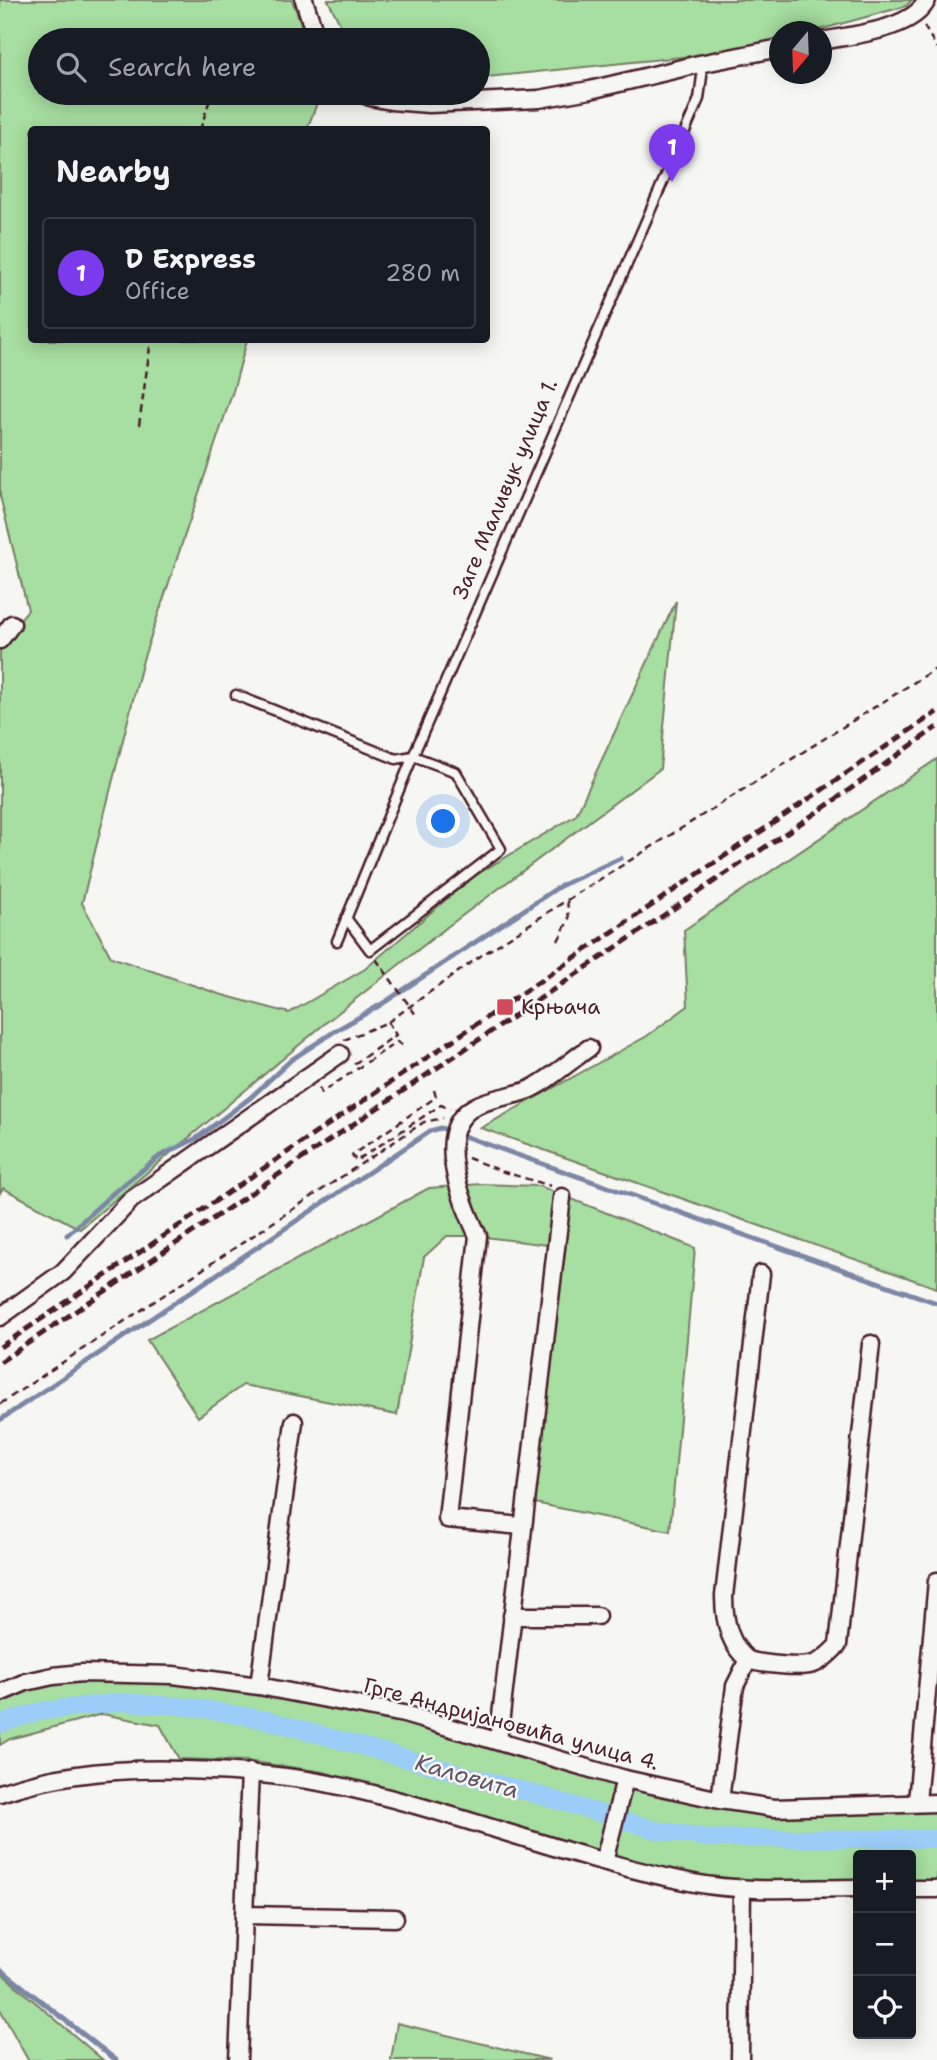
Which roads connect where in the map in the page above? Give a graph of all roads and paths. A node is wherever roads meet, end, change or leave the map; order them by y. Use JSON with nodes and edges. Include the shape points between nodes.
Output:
{"nodes":[{"id":1,"x":304,"y":0,"type":"edge"},
{"id":2,"x":926,"y":6,"type":"edge"},
{"id":3,"x":313,"y":28,"type":"edge"},
{"id":4,"x":832,"y":39,"type":"edge"},
{"id":5,"x":937,"y":48,"type":"edge"},
{"id":6,"x":769,"y":50,"type":"edge"},
{"id":7,"x":699,"y":64,"type":"junction"},
{"id":8,"x":490,"y":101,"type":"edge"},
{"id":9,"x":208,"y":105,"type":"edge"},
{"id":10,"x":201,"y":126,"type":"edge"},
{"id":11,"x":151,"y":343,"type":"edge"},
{"id":12,"x":139,"y":425,"type":"dead end"},
{"id":13,"x":12,"y":624,"type":"dead end"},
{"id":14,"x":0,"y":640,"type":"edge"},
{"id":15,"x":937,"y":668,"type":"edge"},
{"id":16,"x":236,"y":695,"type":"dead end"},
{"id":17,"x":413,"y":756,"type":"junction"},
{"id":18,"x":567,"y":900,"type":"junction"},
{"id":19,"x":346,"y":918,"type":"junction"},
{"id":20,"x":337,"y":941,"type":"dead end"},
{"id":21,"x":558,"y":941,"type":"dead end"},
{"id":22,"x":381,"y":965,"type":"dead end"},
{"id":23,"x":410,"y":1008,"type":"junction"},
{"id":24,"x":416,"y":1015,"type":"dead end"},
{"id":25,"x":388,"y":1022,"type":"junction"},
{"id":26,"x":403,"y":1046,"type":"dead end"},
{"id":27,"x":589,"y":1048,"type":"dead end"},
{"id":28,"x":346,"y":1060,"type":"junction"},
{"id":29,"x":340,"y":1073,"type":"dead end"},
{"id":30,"x":434,"y":1090,"type":"dead end"},
{"id":31,"x":441,"y":1105,"type":"dead end"},
{"id":32,"x":460,"y":1119,"type":"junction"},
{"id":33,"x":453,"y":1148,"type":"junction"},
{"id":34,"x":562,"y":1197,"type":"joint"},
{"id":35,"x":761,"y":1274,"type":"dead end"},
{"id":36,"x":0,"y":1317,"type":"edge"},
{"id":37,"x":871,"y":1344,"type":"dead end"},
{"id":38,"x":0,"y":1404,"type":"edge"},
{"id":39,"x":294,"y":1422,"type":"dead end"},
{"id":40,"x":522,"y":1526,"type":"junction"},
{"id":41,"x":937,"y":1581,"type":"edge"},
{"id":42,"x":512,"y":1616,"type":"junction"},
{"id":43,"x":597,"y":1616,"type":"dead end"},
{"id":44,"x":748,"y":1660,"type":"junction"},
{"id":45,"x":259,"y":1686,"type":"junction"},
{"id":46,"x":0,"y":1692,"type":"edge"},
{"id":47,"x":498,"y":1741,"type":"junction"},
{"id":48,"x":250,"y":1772,"type":"junction"},
{"id":49,"x":625,"y":1779,"type":"junction"},
{"id":50,"x":0,"y":1793,"type":"edge"},
{"id":51,"x":720,"y":1800,"type":"junction"},
{"id":52,"x":917,"y":1802,"type":"junction"},
{"id":53,"x":937,"y":1803,"type":"edge"},
{"id":54,"x":605,"y":1854,"type":"junction"},
{"id":55,"x":742,"y":1888,"type":"junction"},
{"id":56,"x":853,"y":1888,"type":"edge"},
{"id":57,"x":916,"y":1889,"type":"edge"},
{"id":58,"x":937,"y":1889,"type":"edge"},
{"id":59,"x":244,"y":1915,"type":"junction"},
{"id":60,"x":395,"y":1918,"type":"dead end"},
{"id":61,"x":238,"y":2060,"type":"edge"},
{"id":62,"x":740,"y":2060,"type":"edge"}],
"edges":[{"from":1,"to":3,"type":"street"},
{"from":2,"to":4,"type":"street","via":[[898,23]]},
{"from":2,"to":5,"type":"path"},
{"from":6,"to":7,"type":"street"},
{"from":7,"to":8,"type":"street","via":[[590,90]]},
{"from":7,"to":17,"type":"lane","name":"Заге Маливук улица 1.","via":[[699,99]]},
{"from":9,"to":10,"type":"path"},
{"from":11,"to":12,"type":"path"},
{"from":13,"to":14,"type":"street"},
{"from":15,"to":18,"type":"path"},
{"from":16,"to":17,"type":"lane","via":[[396,759]]},
{"from":17,"to":19,"type":"lane","name":"Заге Маливук улица 1."},
{"from":17,"to":19,"type":"lane","via":[[456,772],[501,849],[370,950]]},
{"from":18,"to":21,"type":"path","via":[[569,919]]},
{"from":18,"to":23,"type":"path"},
{"from":19,"to":20,"type":"lane","name":"Заге Маливук улица 1."},
{"from":22,"to":23,"type":"path"},
{"from":23,"to":24,"type":"path"},
{"from":23,"to":25,"type":"path"},
{"from":25,"to":28,"type":"path","via":[[396,1035]]},
{"from":25,"to":28,"type":"path","via":[[340,1041]]},
{"from":26,"to":29,"type":"path","via":[[397,1042],[321,1093],[318,1089]]},
{"from":27,"to":32,"type":"street","via":[[528,1090],[475,1106]]},
{"from":28,"to":36,"type":"street","via":[[131,1200],[63,1272]]},
{"from":30,"to":31,"type":"path","via":[[436,1097],[352,1155],[356,1161]]},
{"from":32,"to":33,"type":"street"},
{"from":32,"to":38,"type":"path","via":[[424,1122]]},
{"from":33,"to":34,"type":"path","via":[[504,1172],[557,1188]]},
{"from":33,"to":40,"type":"street","via":[[463,1204],[478,1236],[447,1519]]},
{"from":34,"to":40,"type":"street"},
{"from":35,"to":44,"type":"street","via":[[724,1596],[732,1640]]},
{"from":37,"to":44,"type":"street","via":[[838,1645],[809,1665]]},
{"from":39,"to":45,"type":"street"},
{"from":40,"to":42,"type":"street"},
{"from":41,"to":52,"type":"street"},
{"from":42,"to":43,"type":"street"},
{"from":42,"to":47,"type":"street"},
{"from":44,"to":51,"type":"street","via":[[735,1686]]},
{"from":45,"to":46,"type":"street","name":"Грге Андријановића улица 4.","via":[[173,1675],[82,1673],[26,1682]]},
{"from":45,"to":47,"type":"street","name":"Грге Андријановића улица 4.","via":[[404,1714]]},
{"from":47,"to":49,"type":"street","name":"Грге Андријановића улица 4."},
{"from":48,"to":50,"type":"street","via":[[108,1770]]},
{"from":48,"to":54,"type":"street","via":[[326,1783]]},
{"from":48,"to":59,"type":"street"},
{"from":49,"to":51,"type":"street","name":"Грге Андријановића улица 4."},
{"from":49,"to":54,"type":"street"},
{"from":51,"to":52,"type":"street","name":"Грге Андријановића улица 4.","via":[[774,1808]]},
{"from":52,"to":53,"type":"street","name":"Грге Андријановића улица 4."},
{"from":54,"to":55,"type":"street","via":[[686,1881]]},
{"from":55,"to":56,"type":"street"},
{"from":55,"to":62,"type":"street"},
{"from":57,"to":58,"type":"street"},
{"from":59,"to":60,"type":"street"},
{"from":59,"to":61,"type":"street"}]}
